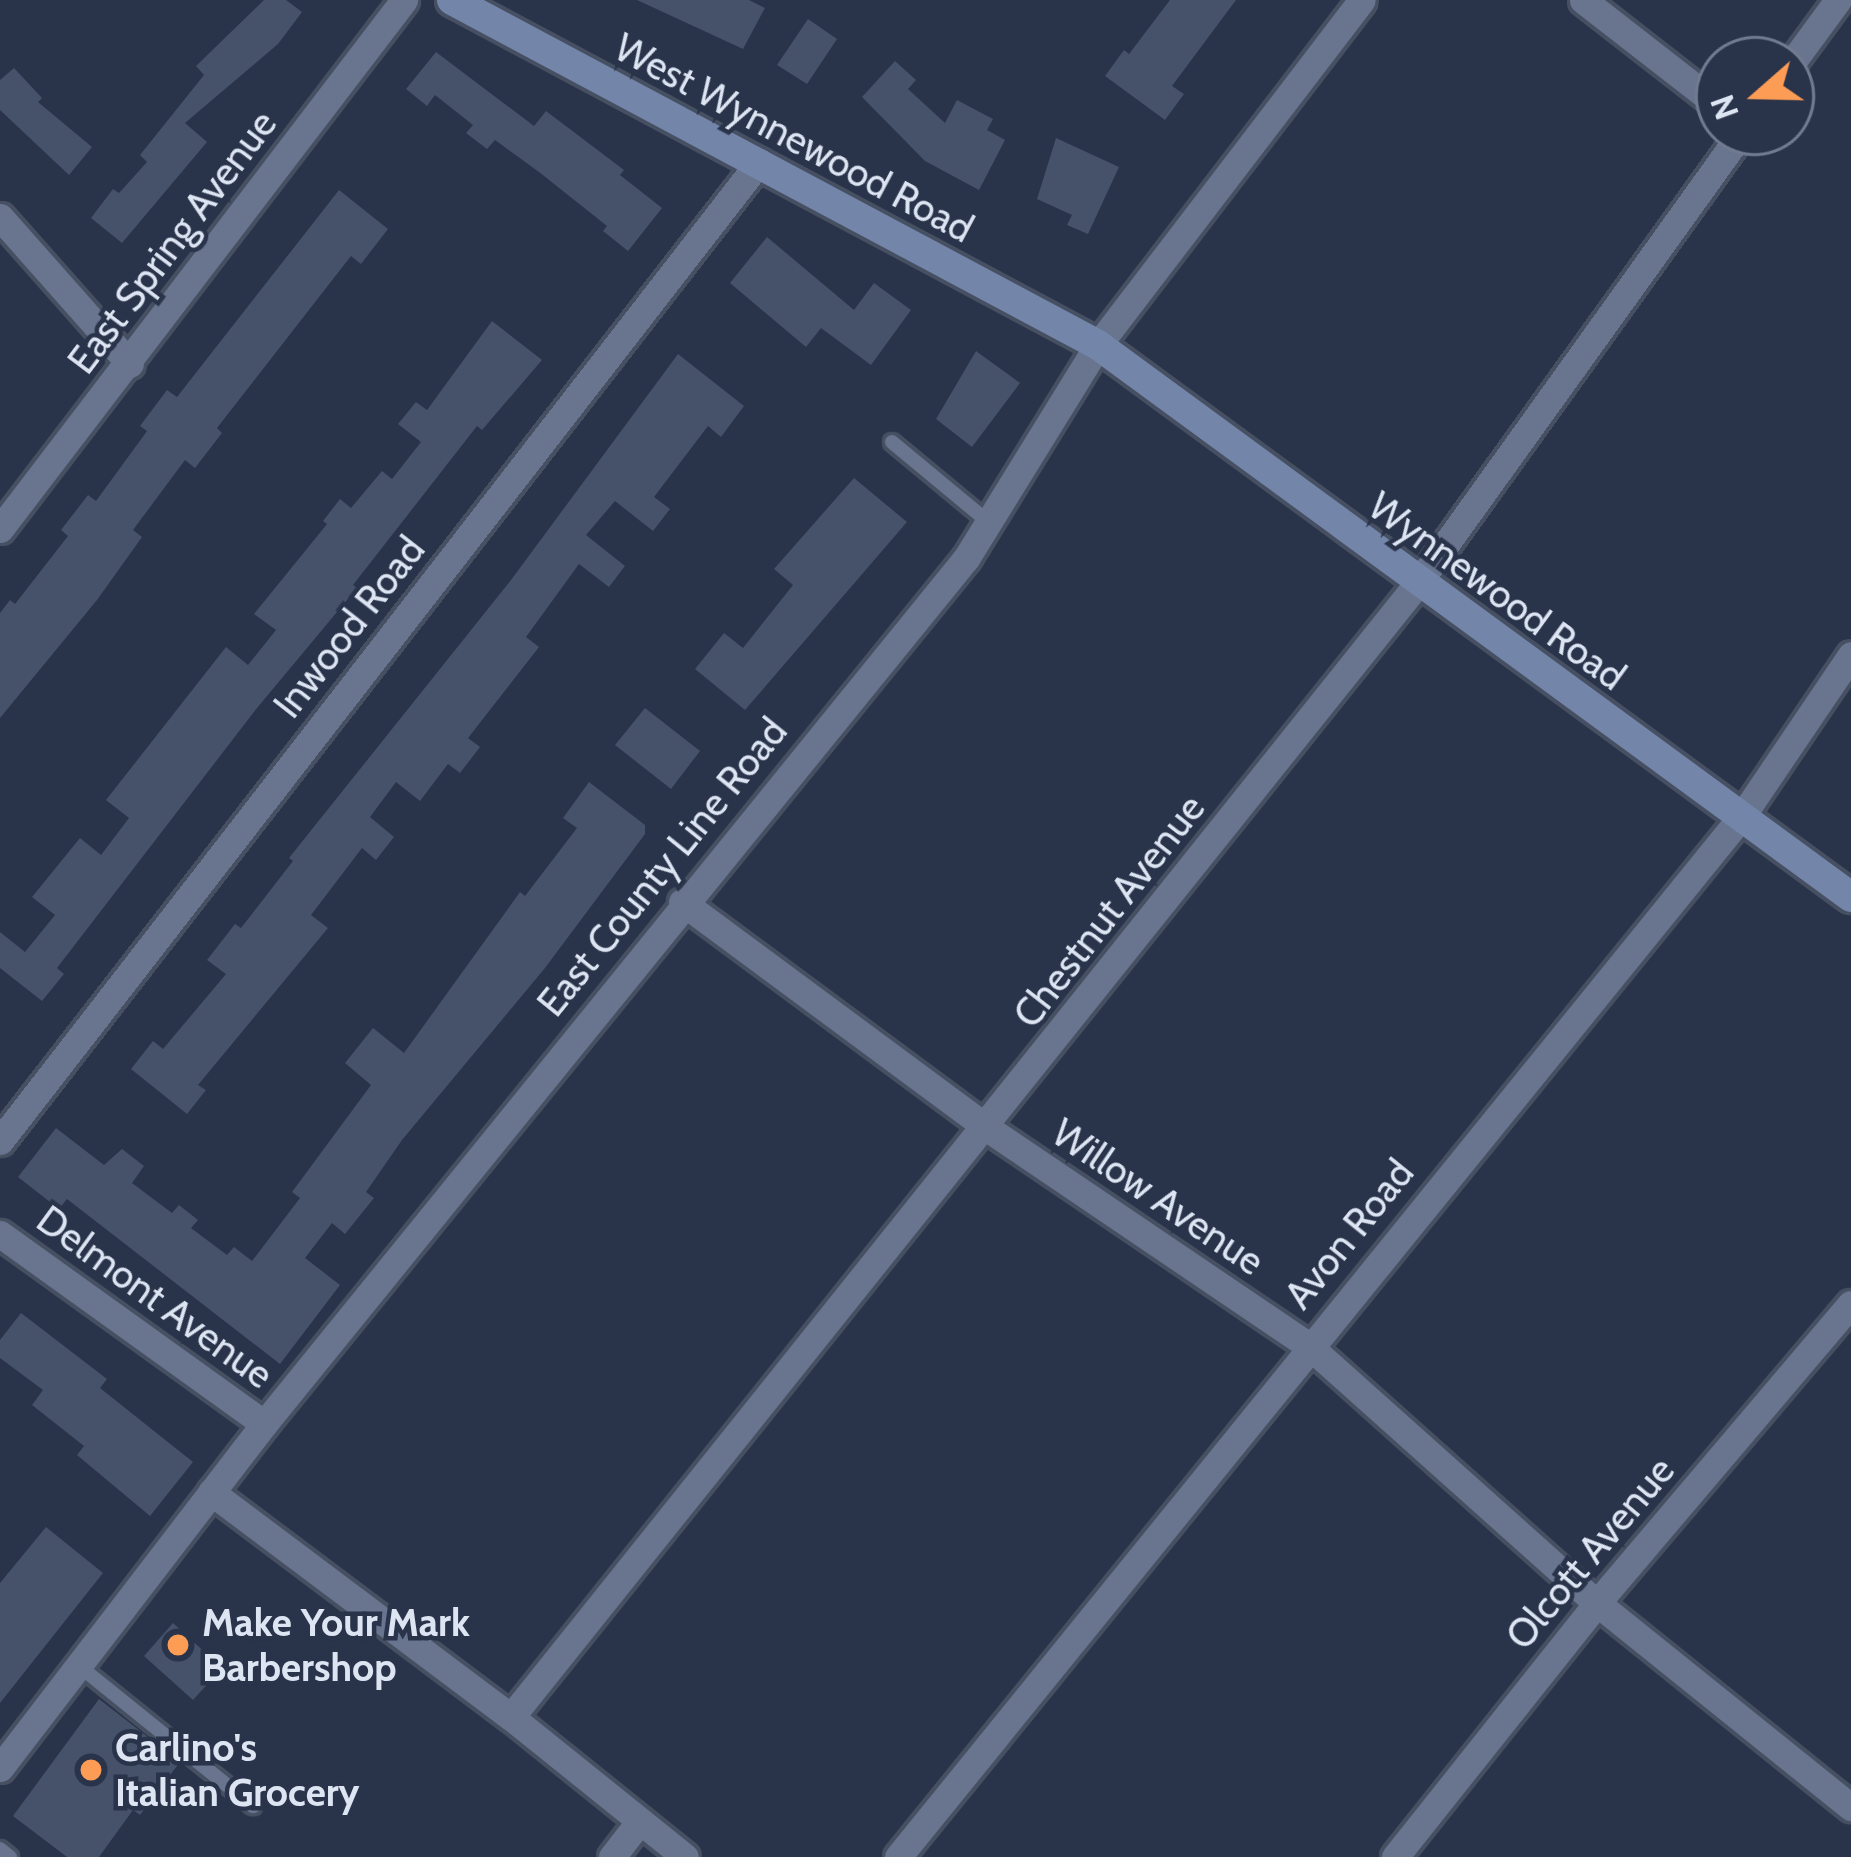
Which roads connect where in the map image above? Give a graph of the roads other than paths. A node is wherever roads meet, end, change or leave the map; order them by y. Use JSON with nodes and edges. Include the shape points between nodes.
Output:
{"nodes":[{"id":1,"x":404,"y":0,"type":"edge"},
{"id":2,"x":452,"y":0,"type":"edge"},
{"id":3,"x":1362,"y":0,"type":"edge"},
{"id":4,"x":1583,"y":0,"type":"edge"},
{"id":5,"x":1838,"y":0,"type":"edge"},
{"id":6,"x":1812,"y":36,"type":"edge"},
{"id":7,"x":1695,"y":87,"type":"edge"},
{"id":8,"x":1725,"y":156,"type":"edge"},
{"id":9,"x":759,"y":162,"type":"junction"},
{"id":10,"x":0,"y":217,"type":"edge"},
{"id":11,"x":1098,"y":345,"type":"junction"},
{"id":12,"x":130,"y":364,"type":"junction"},
{"id":13,"x":892,"y":442,"type":"dead end"},
{"id":14,"x":987,"y":521,"type":"junction"},
{"id":15,"x":0,"y":530,"type":"edge"},
{"id":16,"x":1418,"y":583,"type":"junction"},
{"id":17,"x":1851,"y":655,"type":"edge"},
{"id":18,"x":1742,"y":816,"type":"junction"},
{"id":19,"x":1851,"y":897,"type":"edge"},
{"id":20,"x":682,"y":902,"type":"junction"},
{"id":21,"x":987,"y":1128,"type":"junction"},
{"id":22,"x":0,"y":1141,"type":"edge"},
{"id":23,"x":0,"y":1234,"type":"edge"},
{"id":24,"x":1851,"y":1304,"type":"edge"},
{"id":25,"x":1309,"y":1346,"type":"junction"},
{"id":26,"x":264,"y":1424,"type":"junction"},
{"id":27,"x":211,"y":1492,"type":"junction"},
{"id":28,"x":1597,"y":1603,"type":"junction"},
{"id":29,"x":78,"y":1665,"type":"junction"},
{"id":30,"x":511,"y":1718,"type":"junction"},
{"id":31,"x":4,"y":1752,"type":"edge"},
{"id":32,"x":253,"y":1806,"type":"dead end"},
{"id":33,"x":1851,"y":1807,"type":"edge"},
{"id":34,"x":639,"y":1822,"type":"junction"},
{"id":35,"x":0,"y":1849,"type":"edge"},
{"id":36,"x":10,"y":1857,"type":"edge"},
{"id":37,"x":612,"y":1857,"type":"edge"},
{"id":38,"x":685,"y":1857,"type":"edge"},
{"id":39,"x":898,"y":1857,"type":"edge"},
{"id":40,"x":1395,"y":1857,"type":"edge"}],
"edges":[{"from":1,"to":12,"type":"street","name":"East Spring Avenue"},
{"from":2,"to":9,"type":"main road","name":"West Wynnewood Road"},
{"from":3,"to":11,"type":"street","name":"East County Line Road"},
{"from":4,"to":7,"type":"street"},
{"from":5,"to":6,"type":"street"},
{"from":8,"to":16,"type":"street","name":"Chestnut Avenue"},
{"from":9,"to":11,"type":"main road","name":"West Wynnewood Road"},
{"from":9,"to":22,"type":"street","name":"Inwood Road"},
{"from":10,"to":12,"type":"street"},
{"from":11,"to":14,"type":"street","name":"East County Line Road"},
{"from":11,"to":16,"type":"main road","name":"Wynnewood Road"},
{"from":12,"to":15,"type":"street","name":"East Spring Avenue"},
{"from":13,"to":14,"type":"lane"},
{"from":14,"to":20,"type":"street","name":"East County Line Road","via":[[967,556]]},
{"from":16,"to":18,"type":"main road","name":"Wynnewood Road"},
{"from":16,"to":21,"type":"street","name":"Chestnut Avenue"},
{"from":17,"to":18,"type":"street","name":"Avon Road"},
{"from":18,"to":19,"type":"main road","name":"Wynnewood Road"},
{"from":18,"to":25,"type":"street","name":"Avon Road"},
{"from":20,"to":21,"type":"street","name":"Willow Avenue"},
{"from":20,"to":26,"type":"street","name":"East County Line Road"},
{"from":21,"to":25,"type":"street","name":"Willow Avenue"},
{"from":21,"to":30,"type":"street","name":"Chestnut Avenue"},
{"from":23,"to":26,"type":"street","name":"Delmont Avenue"},
{"from":24,"to":28,"type":"street","name":"Olcott Avenue"},
{"from":25,"to":28,"type":"street","name":"Willow Avenue"},
{"from":25,"to":39,"type":"street","name":"Avon Road"},
{"from":26,"to":27,"type":"street","name":"East County Line Road"},
{"from":27,"to":29,"type":"street","name":"East County Line Road"},
{"from":27,"to":30,"type":"street"},
{"from":28,"to":33,"type":"street","name":"Willow Avenue"},
{"from":28,"to":40,"type":"street","name":"Olcott Avenue"},
{"from":29,"to":31,"type":"street","name":"East County Line Road"},
{"from":29,"to":32,"type":"lane"},
{"from":30,"to":34,"type":"street"},
{"from":34,"to":37,"type":"street"},
{"from":34,"to":38,"type":"street"},
{"from":35,"to":36,"type":"lane"}]}
